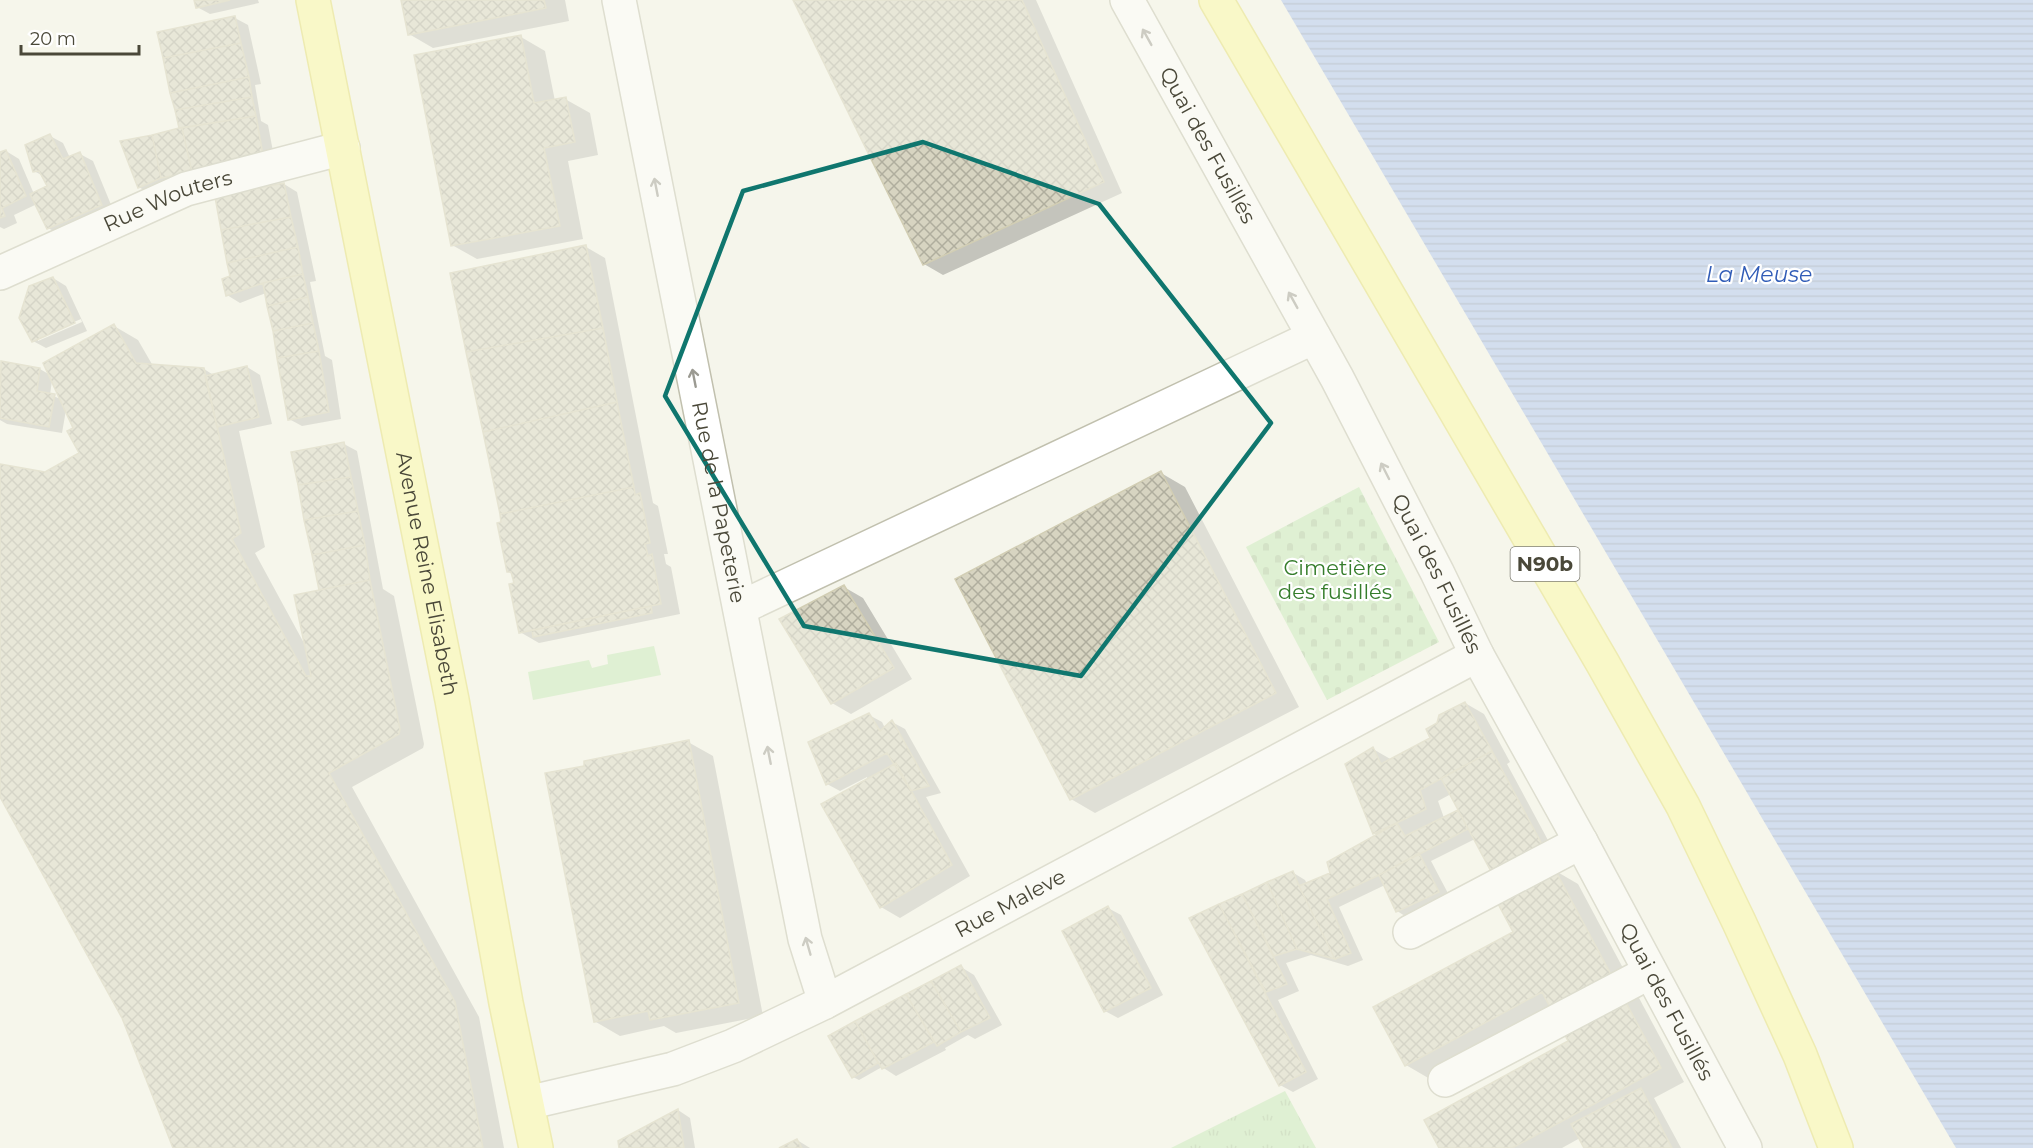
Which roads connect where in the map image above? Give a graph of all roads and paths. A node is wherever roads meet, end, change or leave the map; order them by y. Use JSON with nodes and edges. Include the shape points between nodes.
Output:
{"nodes":[{"id":1,"x":313,"y":0,"type":"edge"},
{"id":2,"x":619,"y":0,"type":"edge"},
{"id":3,"x":1127,"y":0,"type":"edge"},
{"id":4,"x":1216,"y":0,"type":"edge"},
{"id":5,"x":343,"y":148,"type":"junction"},
{"id":6,"x":0,"y":273,"type":"edge"},
{"id":7,"x":1314,"y":337,"type":"junction"},
{"id":8,"x":740,"y":608,"type":"junction"},
{"id":9,"x":1477,"y":655,"type":"junction"},
{"id":10,"x":1581,"y":843,"type":"junction"},
{"id":11,"x":1410,"y":932,"type":"dead end"},
{"id":12,"x":1650,"y":972,"type":"junction"},
{"id":13,"x":825,"y":1002,"type":"junction"},
{"id":14,"x":1446,"y":1080,"type":"dead end"},
{"id":15,"x":527,"y":1103,"type":"junction"},
{"id":16,"x":536,"y":1148,"type":"edge"},
{"id":17,"x":1745,"y":1148,"type":"edge"},
{"id":18,"x":1836,"y":1148,"type":"edge"}],
"edges":[{"from":1,"to":5,"type":"main road","name":"Avenue Reine Elisabeth"},
{"from":8,"to":2,"type":"street","name":"Rue de la Papeterie","one_way":true},
{"from":7,"to":3,"type":"street","name":"Quai des Fusillés","one_way":true},
{"from":4,"to":18,"type":"main road","number":"N90b","via":[[1683,806],[1800,1055]]},
{"from":5,"to":6,"type":"street","name":"Rue Wouters","via":[[186,189]]},
{"from":5,"to":15,"type":"main road","name":"Avenue Reine Elisabeth"},
{"from":7,"to":8,"type":"street"},
{"from":9,"to":7,"type":"street","name":"Quai des Fusillés","one_way":true},
{"from":13,"to":8,"type":"street","name":"Rue de la Papeterie","one_way":true,"via":[[805,939]]},
{"from":9,"to":10,"type":"street","name":"Quai des Fusillés"},
{"from":9,"to":13,"type":"street","name":"Rue Maleve"},
{"from":10,"to":11,"type":"street"},
{"from":10,"to":12,"type":"street","name":"Quai des Fusillés"},
{"from":12,"to":14,"type":"street"},
{"from":12,"to":17,"type":"street","name":"Quai des Fusillés"},
{"from":13,"to":15,"type":"street","name":"Rue Maleve","via":[[733,1046],[673,1069]]},
{"from":15,"to":16,"type":"main road","name":"Avenue Reine Elisabeth"}]}
